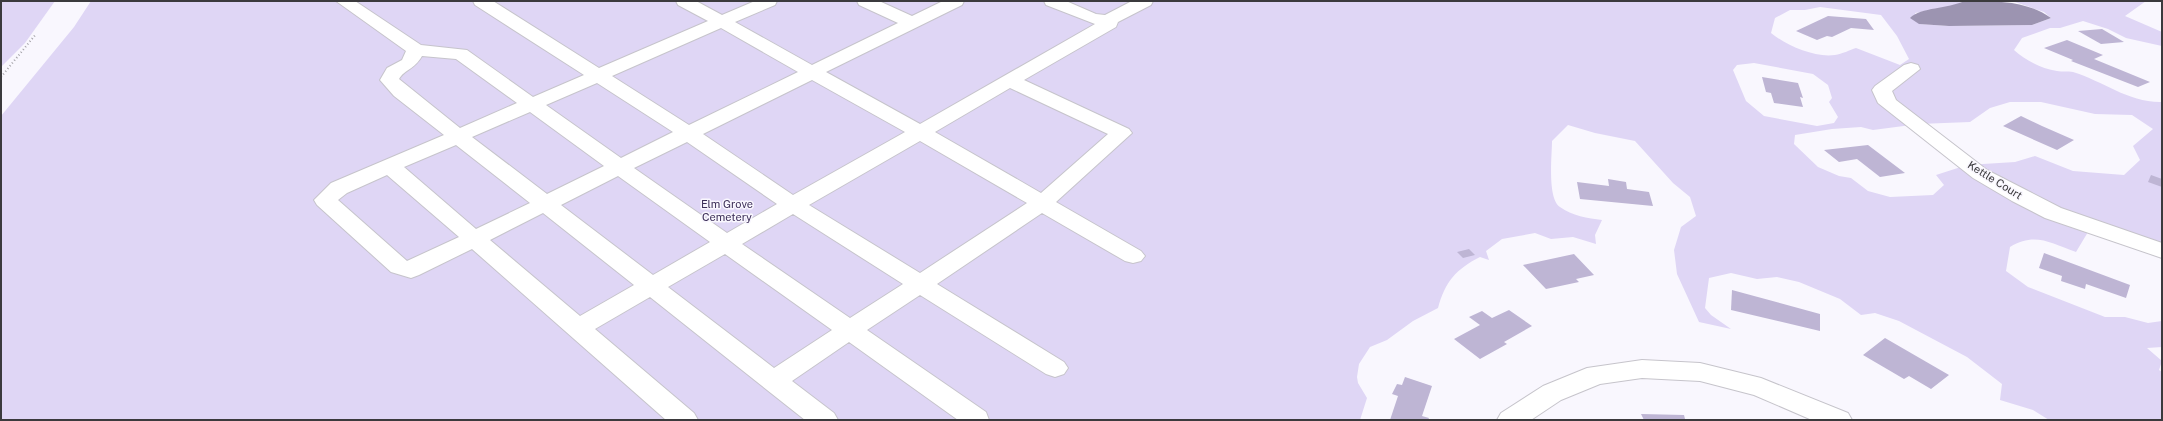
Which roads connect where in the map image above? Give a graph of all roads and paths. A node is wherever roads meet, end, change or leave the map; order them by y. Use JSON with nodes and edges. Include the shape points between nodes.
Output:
{"nodes":[{"id":1,"x":481,"y":1,"type":"edge"},
{"id":2,"x":684,"y":1,"type":"edge"},
{"id":3,"x":769,"y":1,"type":"edge"},
{"id":4,"x":865,"y":1,"type":"edge"},
{"id":5,"x":956,"y":1,"type":"edge"},
{"id":6,"x":1052,"y":1,"type":"edge"},
{"id":7,"x":1145,"y":1,"type":"edge"},
{"id":8,"x":353,"y":3,"type":"edge"},
{"id":9,"x":1108,"y":20,"type":"junction"},
{"id":10,"x":722,"y":21,"type":"junction"},
{"id":11,"x":912,"y":23,"type":"junction"},
{"id":12,"x":36,"y":34,"type":"dead end"},
{"id":13,"x":416,"y":50,"type":"junction"},
{"id":14,"x":1911,"y":69,"type":"dead end"},
{"id":15,"x":813,"y":72,"type":"junction"},
{"id":16,"x":598,"y":76,"type":"junction"},
{"id":17,"x":1,"y":77,"type":"edge"},
{"id":18,"x":1010,"y":81,"type":"junction"},
{"id":19,"x":532,"y":104,"type":"junction"},
{"id":20,"x":920,"y":132,"type":"junction"},
{"id":21,"x":688,"y":133,"type":"junction"},
{"id":22,"x":458,"y":137,"type":"junction"},
{"id":23,"x":390,"y":166,"type":"junction"},
{"id":24,"x":621,"y":167,"type":"junction"},
{"id":25,"x":1042,"y":203,"type":"junction"},
{"id":26,"x":545,"y":204,"type":"junction"},
{"id":27,"x":794,"y":205,"type":"junction"},
{"id":28,"x":474,"y":239,"type":"junction"},
{"id":29,"x":727,"y":244,"type":"junction"},
{"id":30,"x":2162,"y":250,"type":"edge"},
{"id":31,"x":1133,"y":256,"type":"dead end"},
{"id":32,"x":920,"y":284,"type":"junction"},
{"id":33,"x":652,"y":287,"type":"junction"},
{"id":34,"x":578,"y":328,"type":"junction"},
{"id":35,"x":850,"y":330,"type":"junction"},
{"id":36,"x":1055,"y":368,"type":"dead end"},
{"id":37,"x":773,"y":381,"type":"junction"},
{"id":38,"x":976,"y":418,"type":"dead end"},
{"id":39,"x":684,"y":420,"type":"edge"},
{"id":40,"x":824,"y":420,"type":"edge"},
{"id":41,"x":1511,"y":420,"type":"edge"},
{"id":42,"x":1838,"y":420,"type":"edge"}],
"edges":[{"from":1,"to":16,"type":"street"},
{"from":2,"to":10,"type":"street"},
{"from":3,"to":10,"type":"street"},
{"from":4,"to":11,"type":"street"},
{"from":5,"to":11,"type":"street"},
{"from":6,"to":9,"type":"street","via":[[1093,19]]},
{"from":7,"to":9,"type":"street"},
{"from":8,"to":13,"type":"street"},
{"from":9,"to":18,"type":"street","via":[[1110,23]]},
{"from":10,"to":15,"type":"street"},
{"from":10,"to":16,"type":"street"},
{"from":11,"to":15,"type":"street"},
{"from":12,"to":17,"type":"path"},
{"from":13,"to":19,"type":"street","via":[[461,54]]},
{"from":13,"to":22,"type":"street","via":[[409,63],[394,72],[389,80]]},
{"from":14,"to":30,"type":"street","name":"Kettle Court","via":[[1882,90],[1888,103],[1980,174],[2053,213]]},
{"from":15,"to":20,"type":"street"},
{"from":15,"to":21,"type":"street"},
{"from":16,"to":19,"type":"street"},
{"from":16,"to":21,"type":"street"},
{"from":18,"to":20,"type":"street"},
{"from":18,"to":25,"type":"street","via":[[1122,133]]},
{"from":19,"to":22,"type":"street"},
{"from":19,"to":24,"type":"street"},
{"from":20,"to":25,"type":"street"},
{"from":20,"to":27,"type":"street"},
{"from":21,"to":24,"type":"street"},
{"from":21,"to":27,"type":"street"},
{"from":22,"to":23,"type":"street"},
{"from":22,"to":26,"type":"street"},
{"from":23,"to":28,"type":"street"},
{"from":23,"to":28,"type":"street","via":[[339,188],[325,200],[399,267],[411,270]]},
{"from":24,"to":26,"type":"street"},
{"from":24,"to":29,"type":"street"},
{"from":25,"to":31,"type":"street"},
{"from":25,"to":32,"type":"street"},
{"from":26,"to":28,"type":"street"},
{"from":26,"to":33,"type":"street"},
{"from":27,"to":29,"type":"street"},
{"from":27,"to":32,"type":"street"},
{"from":28,"to":34,"type":"street"},
{"from":29,"to":33,"type":"street"},
{"from":29,"to":35,"type":"street"},
{"from":32,"to":35,"type":"street"},
{"from":32,"to":36,"type":"street"},
{"from":33,"to":34,"type":"street"},
{"from":33,"to":37,"type":"street"},
{"from":34,"to":39,"type":"street"},
{"from":35,"to":37,"type":"street"},
{"from":35,"to":38,"type":"street"},
{"from":37,"to":40,"type":"street"},
{"from":41,"to":42,"type":"street","via":[[1552,393],[1596,375],[1642,369],[1700,372],[1761,387]]}]}
